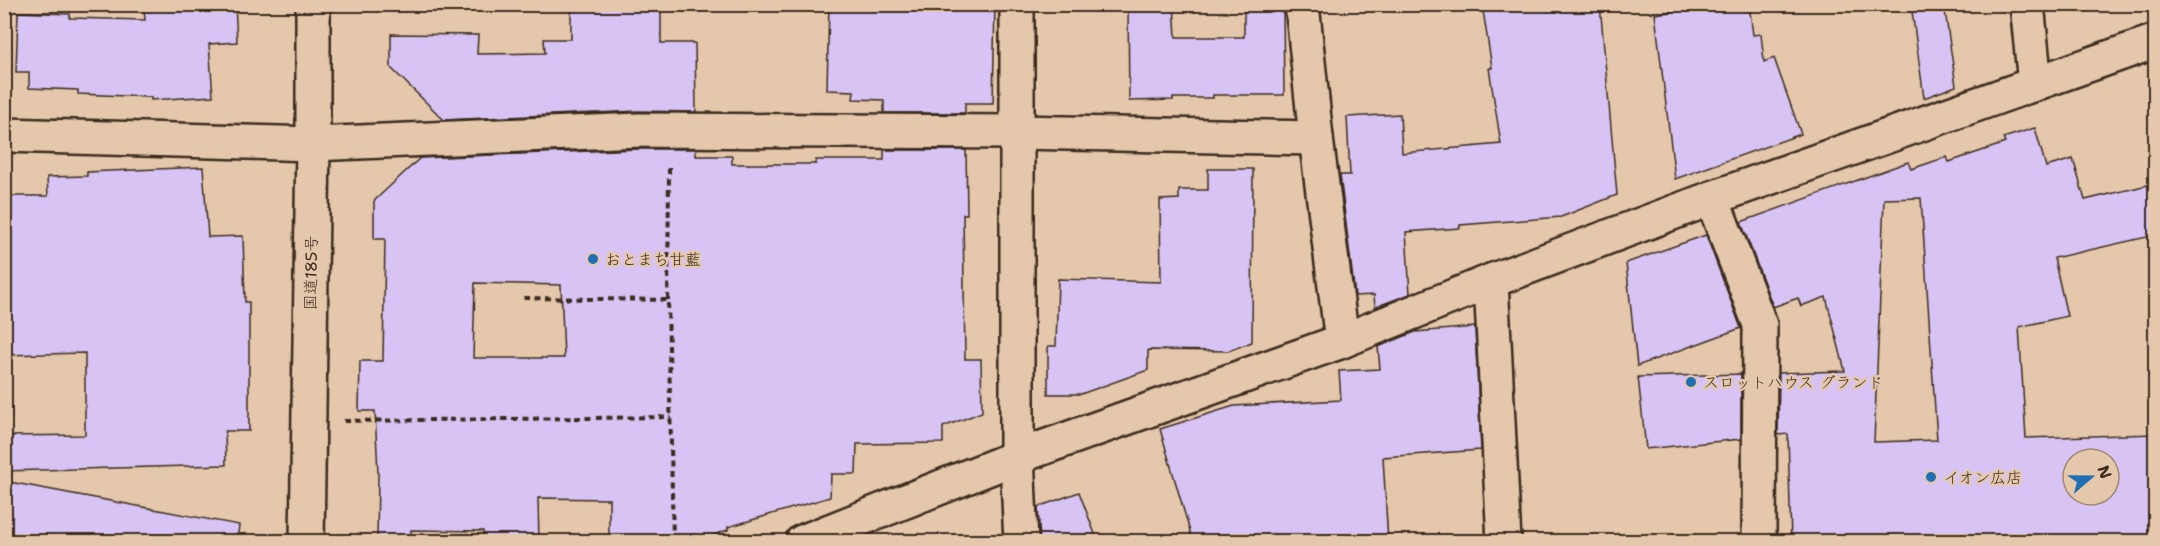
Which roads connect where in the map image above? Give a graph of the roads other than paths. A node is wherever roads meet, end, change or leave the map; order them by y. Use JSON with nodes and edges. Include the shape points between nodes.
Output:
{"nodes":[{"id":1,"x":313,"y":4,"type":"edge"},
{"id":2,"x":1017,"y":4,"type":"edge"},
{"id":3,"x":1302,"y":4,"type":"edge"},
{"id":4,"x":2027,"y":4,"type":"edge"},
{"id":5,"x":2156,"y":41,"type":"edge"},
{"id":6,"x":2036,"y":84,"type":"junction"},
{"id":7,"x":1016,"y":132,"type":"junction"},
{"id":8,"x":4,"y":135,"type":"edge"},
{"id":9,"x":1316,"y":138,"type":"junction"},
{"id":10,"x":313,"y":144,"type":"junction"},
{"id":11,"x":1712,"y":198,"type":"junction"},
{"id":12,"x":1491,"y":280,"type":"junction"},
{"id":13,"x":1342,"y":340,"type":"junction"},
{"id":14,"x":1017,"y":457,"type":"junction"},
{"id":15,"x":307,"y":542,"type":"edge"},
{"id":16,"x":802,"y":542,"type":"edge"},
{"id":17,"x":1021,"y":542,"type":"edge"},
{"id":18,"x":1504,"y":542,"type":"edge"},
{"id":19,"x":1759,"y":542,"type":"edge"}],
"edges":[{"from":1,"to":10,"type":"main road","name":"国道185号"},
{"from":2,"to":7,"type":"main road"},
{"from":3,"to":9,"type":"main road"},
{"from":4,"to":6,"type":"main road"},
{"from":5,"to":6,"type":"main road"},
{"from":6,"to":11,"type":"main road"},
{"from":7,"to":9,"type":"main road"},
{"from":7,"to":10,"type":"main road","via":[[669,130]]},
{"from":7,"to":14,"type":"main road"},
{"from":8,"to":10,"type":"main road"},
{"from":9,"to":13,"type":"main road"},
{"from":10,"to":15,"type":"main road","name":"国道185号"},
{"from":11,"to":12,"type":"main road"},
{"from":11,"to":19,"type":"main road","via":[[1760,325]]},
{"from":12,"to":13,"type":"main road"},
{"from":12,"to":18,"type":"main road"},
{"from":13,"to":14,"type":"main road"},
{"from":14,"to":16,"type":"main road"},
{"from":14,"to":17,"type":"main road"}]}
